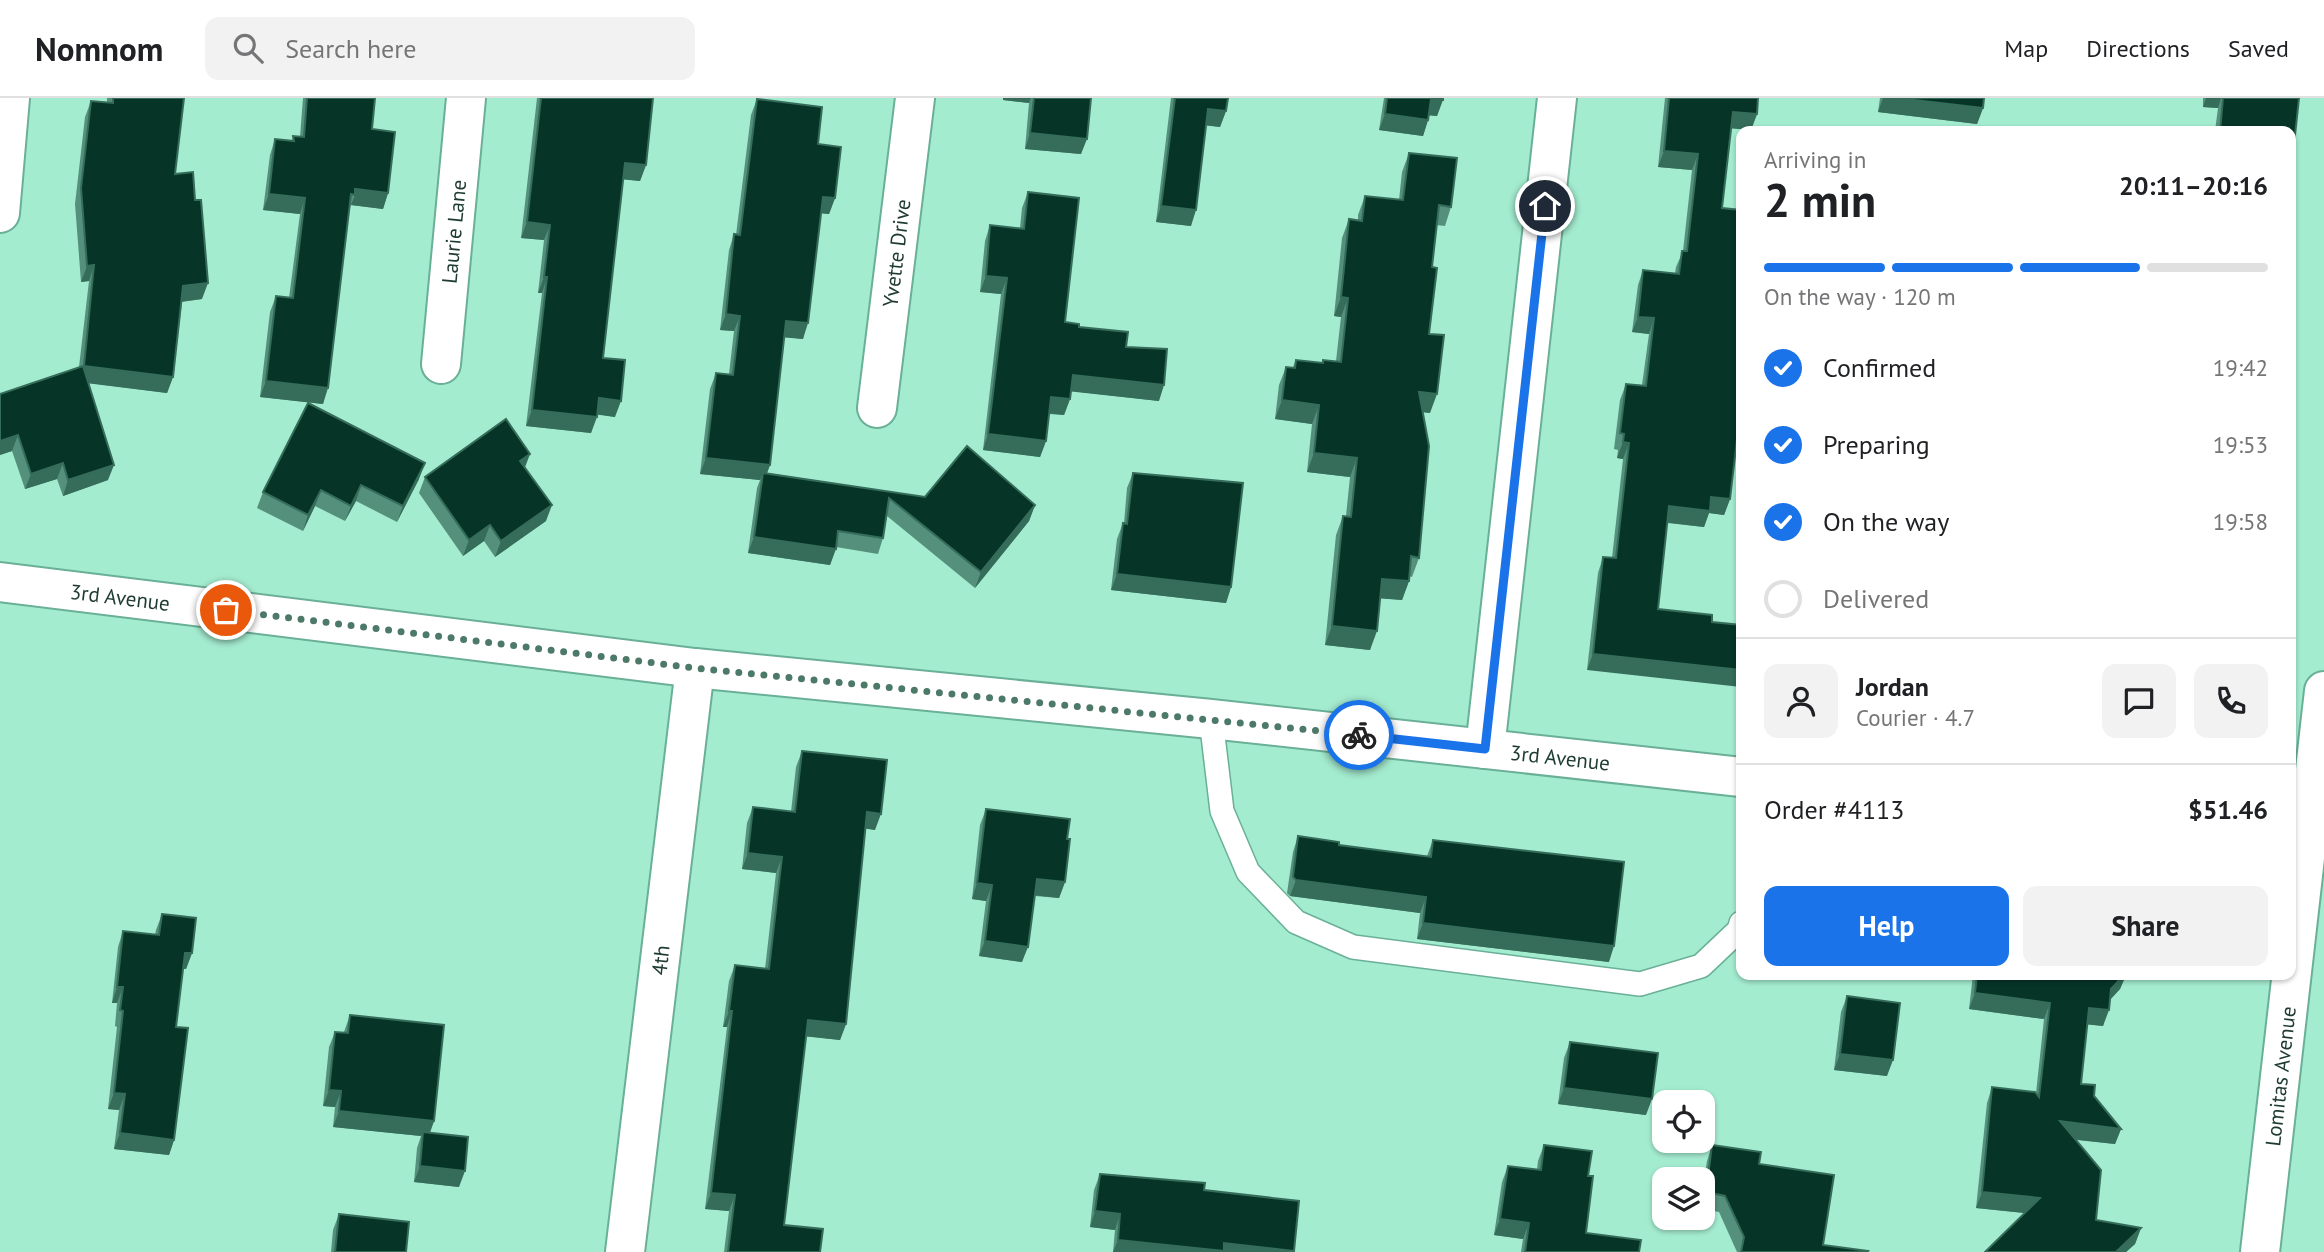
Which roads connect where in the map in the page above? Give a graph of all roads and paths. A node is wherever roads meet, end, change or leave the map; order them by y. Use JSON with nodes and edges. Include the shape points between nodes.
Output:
{"nodes":[{"id":1,"x":10,"y":98,"type":"edge"},
{"id":2,"x":466,"y":98,"type":"edge"},
{"id":3,"x":915,"y":98,"type":"edge"},
{"id":4,"x":1557,"y":98,"type":"edge"},
{"id":5,"x":0,"y":213,"type":"edge"},
{"id":6,"x":441,"y":364,"type":"dead end"},
{"id":7,"x":877,"y":408,"type":"dead end"},
{"id":8,"x":0,"y":582,"type":"edge"},
{"id":9,"x":695,"y":668,"type":"junction"},
{"id":10,"x":2324,"y":691,"type":"edge"},
{"id":11,"x":1211,"y":719,"type":"junction"},
{"id":12,"x":1485,"y":749,"type":"junction"},
{"id":13,"x":1736,"y":776,"type":"edge"},
{"id":14,"x":2307,"y":838,"type":"edge"},
{"id":15,"x":1736,"y":933,"type":"edge"},
{"id":16,"x":2296,"y":935,"type":"edge"},
{"id":17,"x":2291,"y":980,"type":"edge"},
{"id":18,"x":625,"y":1252,"type":"edge"},
{"id":19,"x":2260,"y":1252,"type":"edge"}],
"edges":[{"from":1,"to":5,"type":"street"},
{"from":2,"to":6,"type":"street","name":"Laurie Lane"},
{"from":3,"to":7,"type":"street","name":"Yvette Drive"},
{"from":4,"to":12,"type":"street"},
{"from":8,"to":9,"type":"street","name":"3rd Avenue"},
{"from":9,"to":11,"type":"street","name":"3rd Avenue"},
{"from":9,"to":18,"type":"street","name":"4th"},
{"from":10,"to":14,"type":"street","name":"Lomitas Avenue"},
{"from":11,"to":12,"type":"street","name":"3rd Avenue"},
{"from":11,"to":15,"type":"lane","via":[[1222,811],[1248,872],[1296,922],[1353,947],[1640,984],[1701,966]]},
{"from":12,"to":13,"type":"street","name":"3rd Avenue"},
{"from":14,"to":16,"type":"street","name":"Lomitas Avenue"},
{"from":17,"to":19,"type":"street","name":"Lomitas Avenue"}]}
